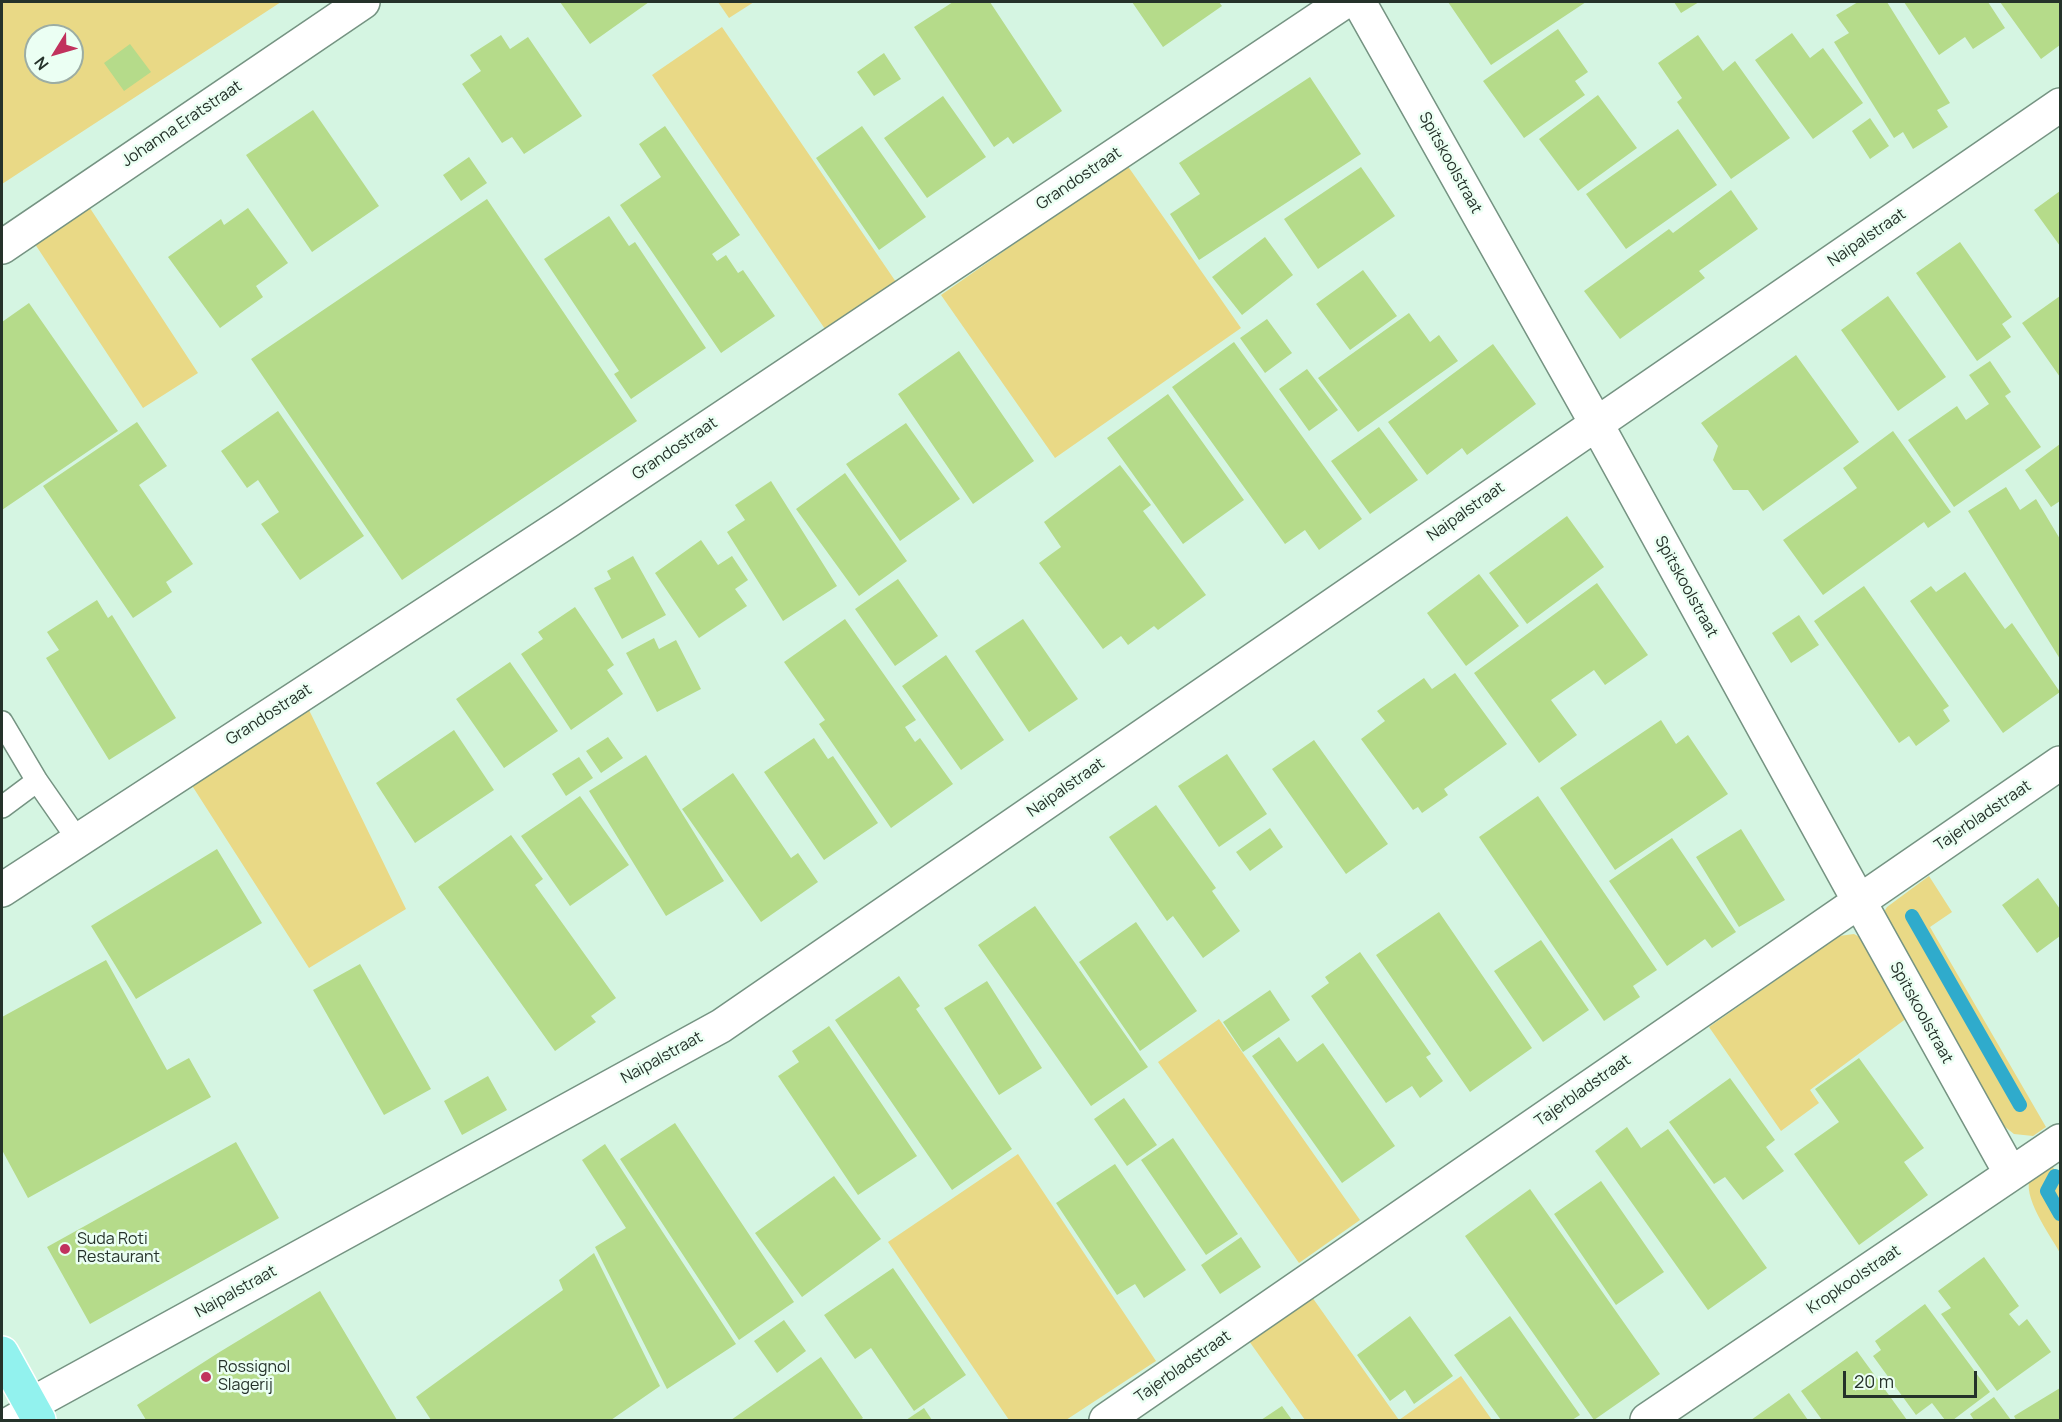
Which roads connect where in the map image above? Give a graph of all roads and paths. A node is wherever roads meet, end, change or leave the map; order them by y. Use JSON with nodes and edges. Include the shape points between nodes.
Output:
{"nodes":[{"id":1,"x":363,"y":2,"type":"edge"},
{"id":2,"x":1344,"y":2,"type":"edge"},
{"id":3,"x":1359,"y":2,"type":"edge"},
{"id":4,"x":2061,"y":105,"type":"edge"},
{"id":5,"x":2,"y":247,"type":"edge"},
{"id":6,"x":1596,"y":423,"type":"junction"},
{"id":7,"x":2,"y":722,"type":"edge"},
{"id":8,"x":2061,"y":764,"type":"edge"},
{"id":9,"x":37,"y":781,"type":"junction"},
{"id":10,"x":2,"y":807,"type":"edge"},
{"id":11,"x":78,"y":840,"type":"junction"},
{"id":12,"x":2,"y":890,"type":"edge"},
{"id":13,"x":1858,"y":901,"type":"junction"},
{"id":14,"x":2061,"y":1141,"type":"edge"},
{"id":15,"x":2011,"y":1174,"type":"junction"},
{"id":16,"x":2,"y":1353,"type":"edge"},
{"id":17,"x":24,"y":1415,"type":"edge"},
{"id":18,"x":1106,"y":1420,"type":"edge"},
{"id":19,"x":1647,"y":1420,"type":"edge"}],
"edges":[{"from":1,"to":5,"type":"street","name":"Johanna Eratstraat"},
{"from":2,"to":11,"type":"street","name":"Grandostraat","via":[[568,521]]},
{"from":3,"to":6,"type":"street","name":"Spitskoolstraat"},
{"from":4,"to":6,"type":"street","name":"Naipalstraat"},
{"from":6,"to":13,"type":"street","name":"Spitskoolstraat"},
{"from":6,"to":17,"type":"street","name":"Naipalstraat","via":[[721,1026]]},
{"from":7,"to":9,"type":"lane"},
{"from":8,"to":13,"type":"street","name":"Tajerbladstraat"},
{"from":9,"to":10,"type":"lane"},
{"from":9,"to":11,"type":"lane"},
{"from":11,"to":12,"type":"street","name":"Grandostraat"},
{"from":13,"to":15,"type":"street","name":"Spitskoolstraat"},
{"from":13,"to":18,"type":"street","name":"Tajerbladstraat"},
{"from":14,"to":15,"type":"street","name":"Kropkoolstraat"},
{"from":15,"to":19,"type":"street","name":"Kropkoolstraat"},
{"from":16,"to":17,"type":"main road"}]}
